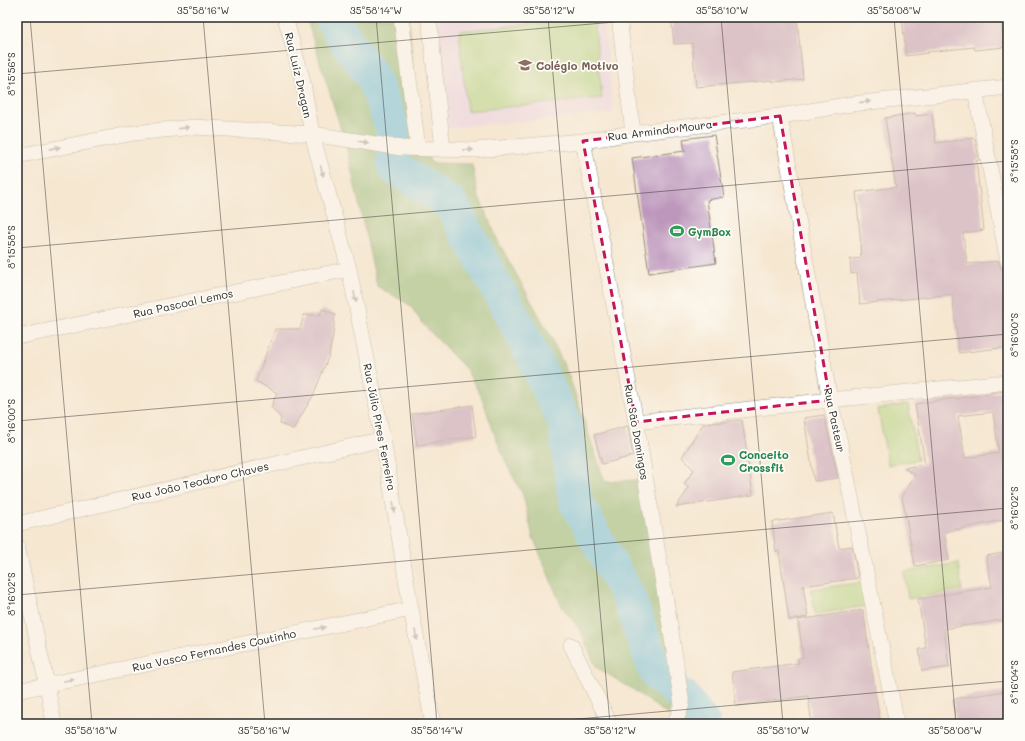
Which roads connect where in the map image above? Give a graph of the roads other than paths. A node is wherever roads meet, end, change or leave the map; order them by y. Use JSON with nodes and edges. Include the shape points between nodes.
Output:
{"nodes":[{"id":1,"x":285,"y":17,"type":"edge"},
{"id":2,"x":401,"y":17,"type":"edge"},
{"id":3,"x":429,"y":17,"type":"edge"},
{"id":4,"x":619,"y":17,"type":"edge"},
{"id":5,"x":1008,"y":87,"type":"edge"},
{"id":6,"x":976,"y":90,"type":"junction"},
{"id":7,"x":780,"y":116,"type":"junction"},
{"id":8,"x":633,"y":133,"type":"junction"},
{"id":9,"x":312,"y":134,"type":"junction"},
{"id":10,"x":583,"y":141,"type":"junction"},
{"id":11,"x":418,"y":148,"type":"junction"},
{"id":12,"x":443,"y":150,"type":"junction"},
{"id":13,"x":17,"y":156,"type":"edge"},
{"id":14,"x":1008,"y":262,"type":"edge"},
{"id":15,"x":349,"y":269,"type":"junction"},
{"id":16,"x":17,"y":338,"type":"edge"},
{"id":17,"x":1008,"y":382,"type":"edge"},
{"id":18,"x":830,"y":400,"type":"junction"},
{"id":19,"x":636,"y":422,"type":"junction"},
{"id":20,"x":383,"y":439,"type":"junction"},
{"id":21,"x":17,"y":524,"type":"edge"},
{"id":22,"x":17,"y":546,"type":"edge"},
{"id":23,"x":411,"y":609,"type":"junction"},
{"id":24,"x":571,"y":645,"type":"dead end"},
{"id":25,"x":47,"y":685,"type":"junction"},
{"id":26,"x":17,"y":691,"type":"edge"},
{"id":27,"x":54,"y":724,"type":"edge"},
{"id":28,"x":433,"y":724,"type":"edge"},
{"id":29,"x":610,"y":724,"type":"edge"},
{"id":30,"x":674,"y":724,"type":"edge"},
{"id":31,"x":896,"y":724,"type":"edge"}],
"edges":[{"from":1,"to":9,"type":"street","name":"Rua Luiz Dragan","via":[[302,78]]},
{"from":2,"to":11,"type":"street"},
{"from":3,"to":12,"type":"street"},
{"from":4,"to":8,"type":"street"},
{"from":5,"to":6,"type":"street","name":"Rua Armindo Moura"},
{"from":7,"to":6,"type":"street","name":"Rua Armindo Moura","one_way":true,"via":[[852,104]]},
{"from":6,"to":14,"type":"street"},
{"from":8,"to":7,"type":"street","name":"Rua Armindo Moura","one_way":true},
{"from":7,"to":18,"type":"street","name":"Rua Pasteur"},
{"from":8,"to":10,"type":"street","name":"Rua Armindo Moura"},
{"from":9,"to":11,"type":"street","name":"Rua Armindo Moura","one_way":true,"via":[[394,147]]},
{"from":13,"to":9,"type":"street","name":"Rua Armindo Moura","one_way":true,"via":[[134,133],[194,127]]},
{"from":9,"to":15,"type":"street","name":"Rua Júlio Pires Ferreira","one_way":true},
{"from":12,"to":10,"type":"street","name":"Rua Armindo Moura","one_way":true,"via":[[475,150]]},
{"from":10,"to":19,"type":"street","name":"Rua São Domingos"},
{"from":11,"to":12,"type":"street","name":"Rua Armindo Moura"},
{"from":15,"to":16,"type":"street","name":"Rua Pascoal Lemos"},
{"from":15,"to":20,"type":"street","name":"Rua Júlio Pires Ferreira","one_way":true},
{"from":17,"to":18,"type":"street"},
{"from":18,"to":19,"type":"street"},
{"from":18,"to":31,"type":"street","name":"Rua Pasteur"},
{"from":19,"to":30,"type":"street","name":"Rua São Domingos","via":[[682,704]]},
{"from":20,"to":21,"type":"street","name":"Rua João Teodoro Chaves"},
{"from":20,"to":23,"type":"street","name":"Rua Júlio Pires Ferreira","one_way":true},
{"from":22,"to":25,"type":"street"},
{"from":25,"to":23,"type":"street","name":"Rua Vasco Fernandes Coutinho","one_way":true},
{"from":23,"to":28,"type":"street","name":"Rua Júlio Pires Ferreira","one_way":true},
{"from":24,"to":29,"type":"street"},
{"from":25,"to":26,"type":"street","name":"Rua Vasco Fernandes Coutinho"},
{"from":25,"to":27,"type":"street"}]}
